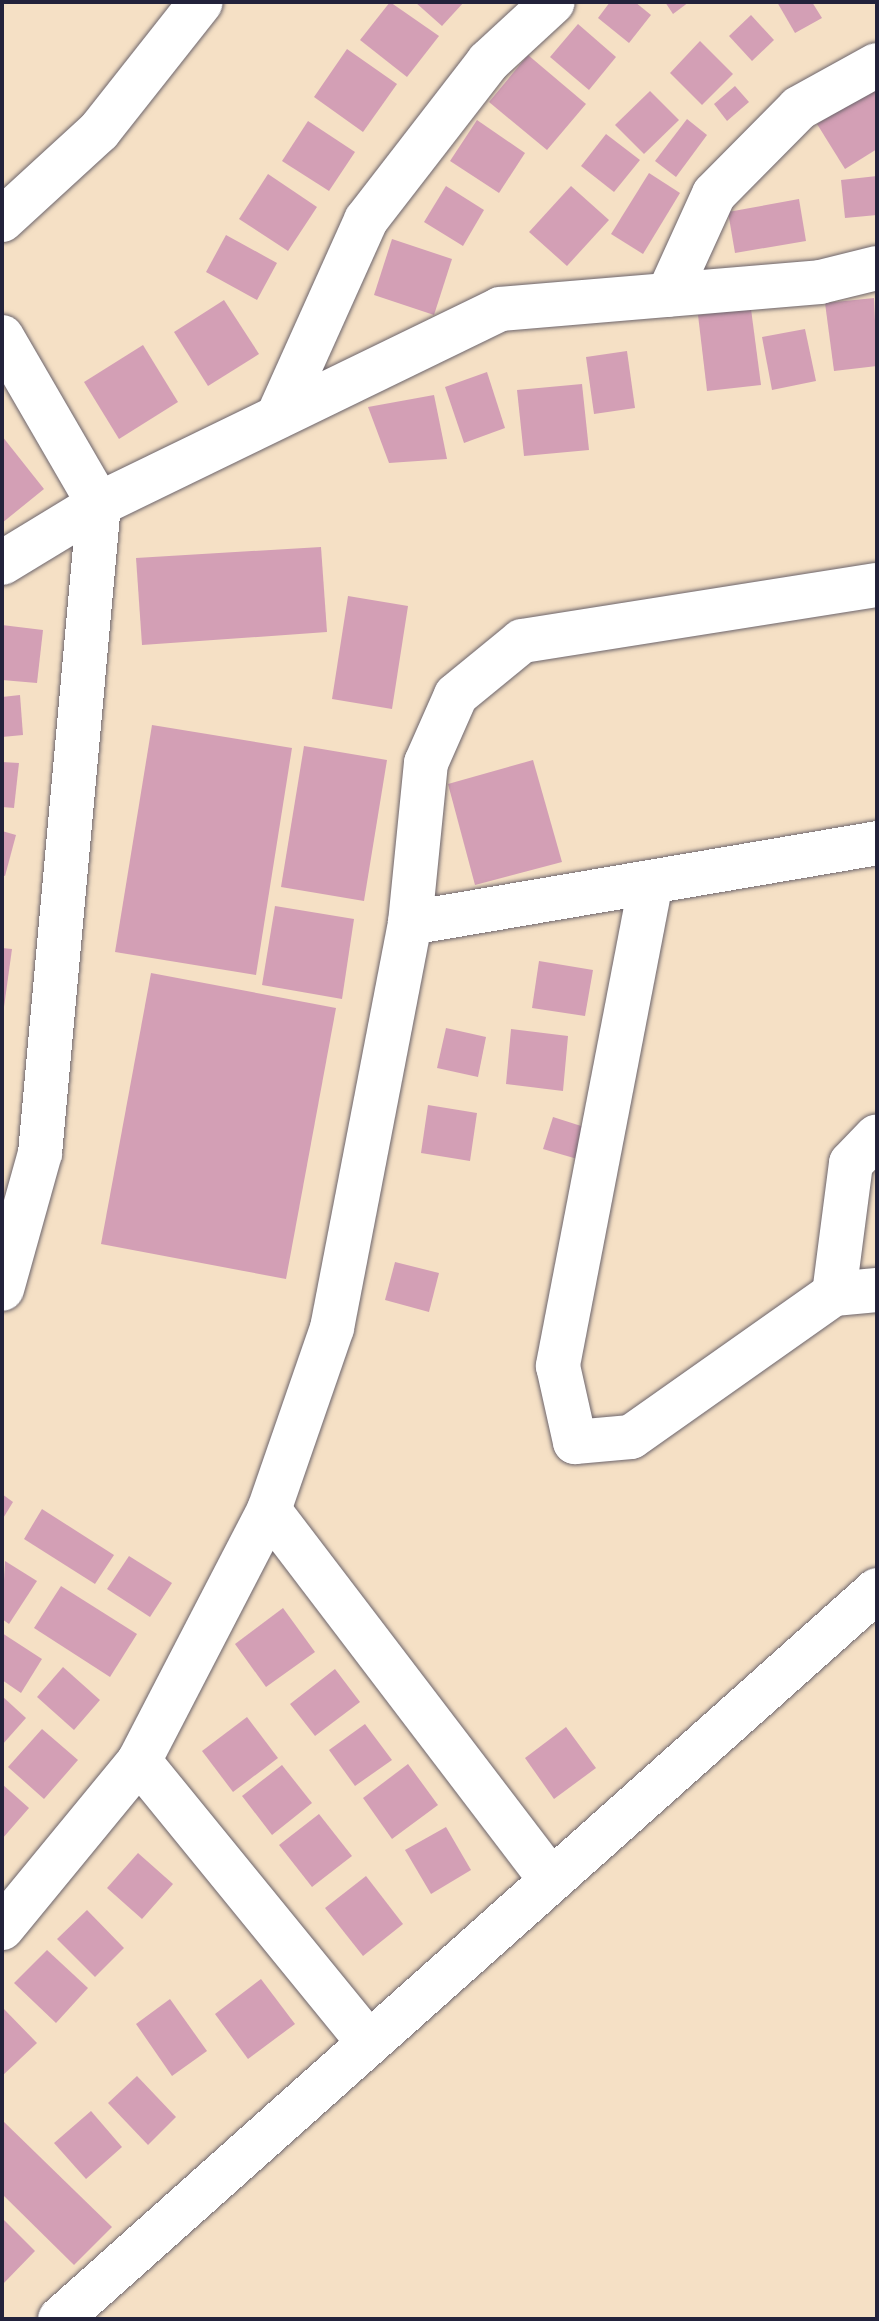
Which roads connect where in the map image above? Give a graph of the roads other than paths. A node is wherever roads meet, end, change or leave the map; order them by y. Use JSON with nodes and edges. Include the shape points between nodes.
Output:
{"nodes":[{"id":1,"x":201,"y":2,"type":"edge"},
{"id":2,"x":553,"y":2,"type":"edge"},
{"id":3,"x":877,"y":65,"type":"edge"},
{"id":4,"x":2,"y":220,"type":"edge"},
{"id":5,"x":877,"y":268,"type":"edge"},
{"id":6,"x":668,"y":295,"type":"junction"},
{"id":7,"x":2,"y":337,"type":"edge"},
{"id":8,"x":278,"y":416,"type":"junction"},
{"id":9,"x":99,"y":504,"type":"junction"},
{"id":10,"x":2,"y":563,"type":"edge"},
{"id":11,"x":877,"y":585,"type":"edge"},
{"id":12,"x":877,"y":843,"type":"edge"},
{"id":13,"x":651,"y":882,"type":"junction"},
{"id":14,"x":410,"y":923,"type":"junction"},
{"id":15,"x":877,"y":1136,"type":"edge"},
{"id":16,"x":2,"y":1289,"type":"edge"},
{"id":17,"x":877,"y":1290,"type":"edge"},
{"id":18,"x":834,"y":1294,"type":"junction"},
{"id":19,"x":269,"y":1510,"type":"junction"},
{"id":20,"x":877,"y":1590,"type":"edge"},
{"id":21,"x":139,"y":1761,"type":"junction"},
{"id":22,"x":551,"y":1880,"type":"junction"},
{"id":23,"x":2,"y":1928,"type":"edge"},
{"id":24,"x":369,"y":2043,"type":"junction"},
{"id":25,"x":60,"y":2319,"type":"edge"}],
"edges":[{"from":1,"to":4,"type":"street","via":[[99,131]]},
{"from":2,"to":8,"type":"street","via":[[488,62],[366,220]]},
{"from":3,"to":6,"type":"street","via":[[799,108],[714,194]]},
{"from":5,"to":6,"type":"street","via":[[820,282]]},
{"from":6,"to":8,"type":"street","via":[[500,309]]},
{"from":7,"to":9,"type":"street"},
{"from":8,"to":9,"type":"street"},
{"from":9,"to":10,"type":"street"},
{"from":9,"to":16,"type":"street","via":[[40,1153]]},
{"from":11,"to":14,"type":"street","via":[[522,641],[456,695],[426,763]]},
{"from":12,"to":13,"type":"street"},
{"from":13,"to":14,"type":"street"},
{"from":13,"to":18,"type":"street","via":[[558,1366],[575,1442],[631,1437]]},
{"from":14,"to":19,"type":"street","via":[[332,1328]]},
{"from":15,"to":18,"type":"street","via":[[851,1163]]},
{"from":17,"to":18,"type":"street"},
{"from":19,"to":21,"type":"street"},
{"from":19,"to":22,"type":"street"},
{"from":20,"to":22,"type":"street"},
{"from":21,"to":23,"type":"street"},
{"from":21,"to":24,"type":"street"},
{"from":22,"to":24,"type":"street"},
{"from":24,"to":25,"type":"street"}]}
